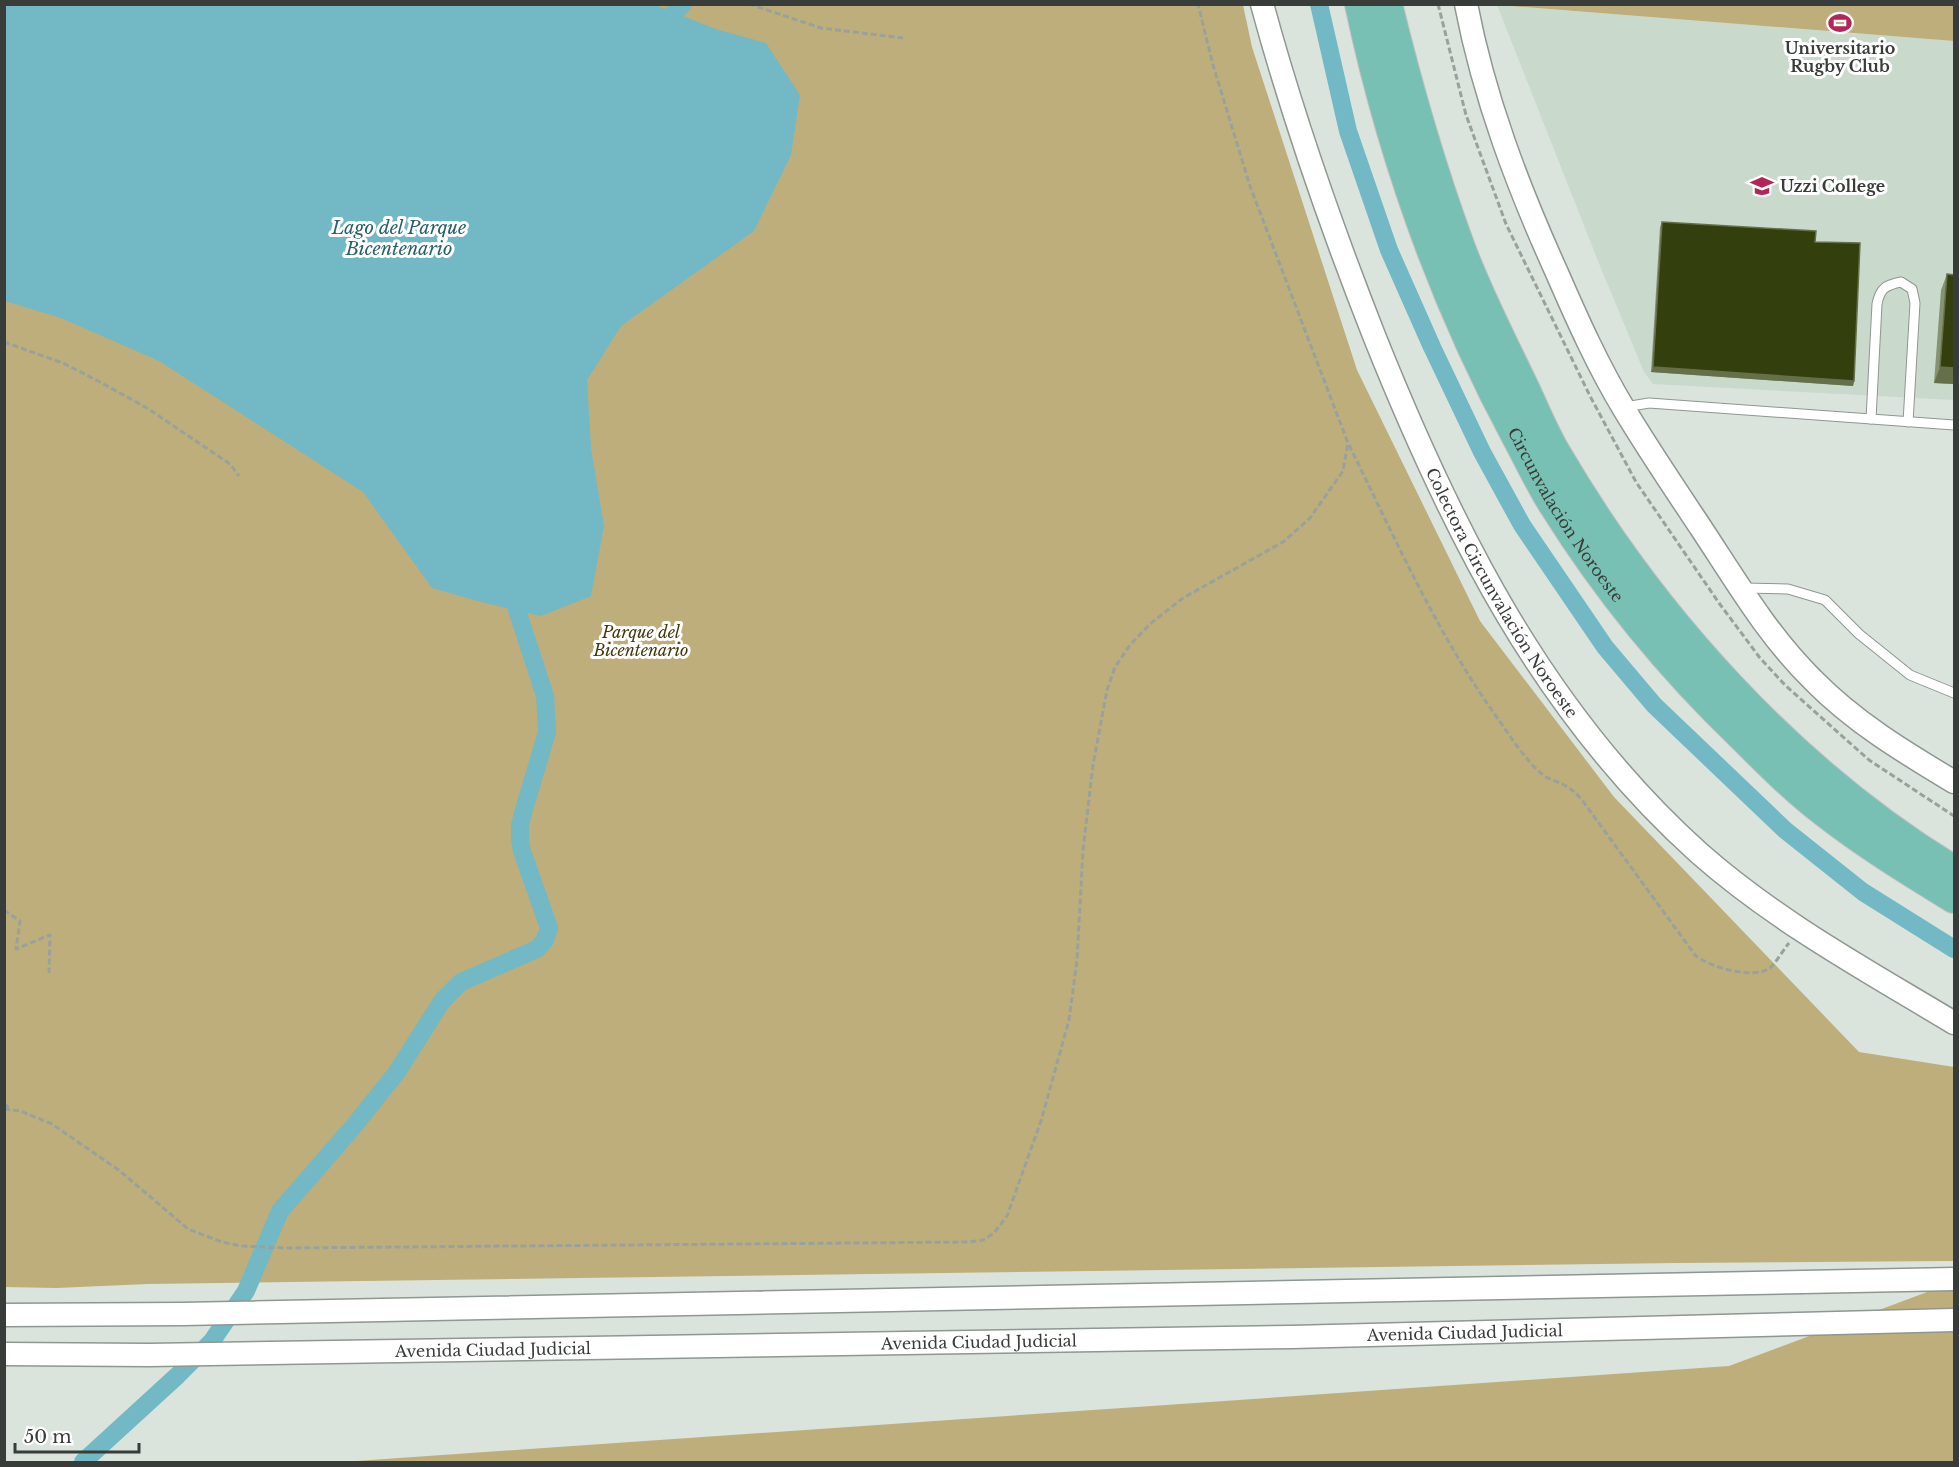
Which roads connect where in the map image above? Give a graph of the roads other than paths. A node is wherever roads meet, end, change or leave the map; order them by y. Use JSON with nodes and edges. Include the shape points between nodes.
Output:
{"nodes":[{"id":1,"x":1262,"y":4,"type":"edge"},
{"id":2,"x":1360,"y":4,"type":"edge"},
{"id":3,"x":1387,"y":4,"type":"edge"},
{"id":4,"x":1466,"y":4,"type":"edge"},
{"id":5,"x":1623,"y":407,"type":"junction"},
{"id":6,"x":1871,"y":419,"type":"junction"},
{"id":7,"x":1908,"y":422,"type":"junction"},
{"id":8,"x":1954,"y":425,"type":"edge"},
{"id":9,"x":1741,"y":588,"type":"junction"},
{"id":10,"x":1954,"y":693,"type":"edge"},
{"id":11,"x":1954,"y":782,"type":"edge"},
{"id":12,"x":1954,"y":871,"type":"edge"},
{"id":13,"x":1954,"y":898,"type":"edge"},
{"id":14,"x":1954,"y":1023,"type":"edge"},
{"id":15,"x":1946,"y":1279,"type":"edge"},
{"id":16,"x":4,"y":1315,"type":"edge"},
{"id":17,"x":1944,"y":1320,"type":"edge"},
{"id":18,"x":4,"y":1354,"type":"edge"}],
"edges":[{"from":1,"to":14,"type":"street","name":"Colectora Circunvalación Noroeste","via":[[1317,180],[1396,390],[1435,481],[1514,629],[1548,680],[1594,743],[1707,859],[1799,930]]},
{"from":2,"to":13,"type":"highway","name":"Circunvalación Noroeste","via":[[1393,140],[1443,280],[1496,398],[1553,503],[1640,626],[1701,697],[1823,811]]},
{"from":3,"to":12,"type":"highway","name":"Circunvalación Noroeste","via":[[1428,154],[1460,247],[1554,452],[1612,542],[1718,674],[1789,745],[1872,815]]},
{"from":4,"to":5,"type":"street","via":[[1486,90],[1530,210],[1577,319]]},
{"from":5,"to":6,"type":"lane","via":[[1648,403]]},
{"from":5,"to":9,"type":"street"},
{"from":6,"to":7,"type":"lane"},
{"from":6,"to":7,"type":"lane","via":[[1876,304],[1879,292],[1887,284],[1901,282],[1912,289],[1915,303]]},
{"from":7,"to":8,"type":"lane"},
{"from":9,"to":10,"type":"lane","via":[[1788,589],[1825,600],[1859,634],[1911,675]]},
{"from":9,"to":11,"type":"street","via":[[1779,644],[1814,681],[1860,722]]},
{"from":15,"to":16,"type":"street"},
{"from":17,"to":18,"type":"street","name":"Avenida Ciudad Judicial","via":[[1280,1337]]}]}
